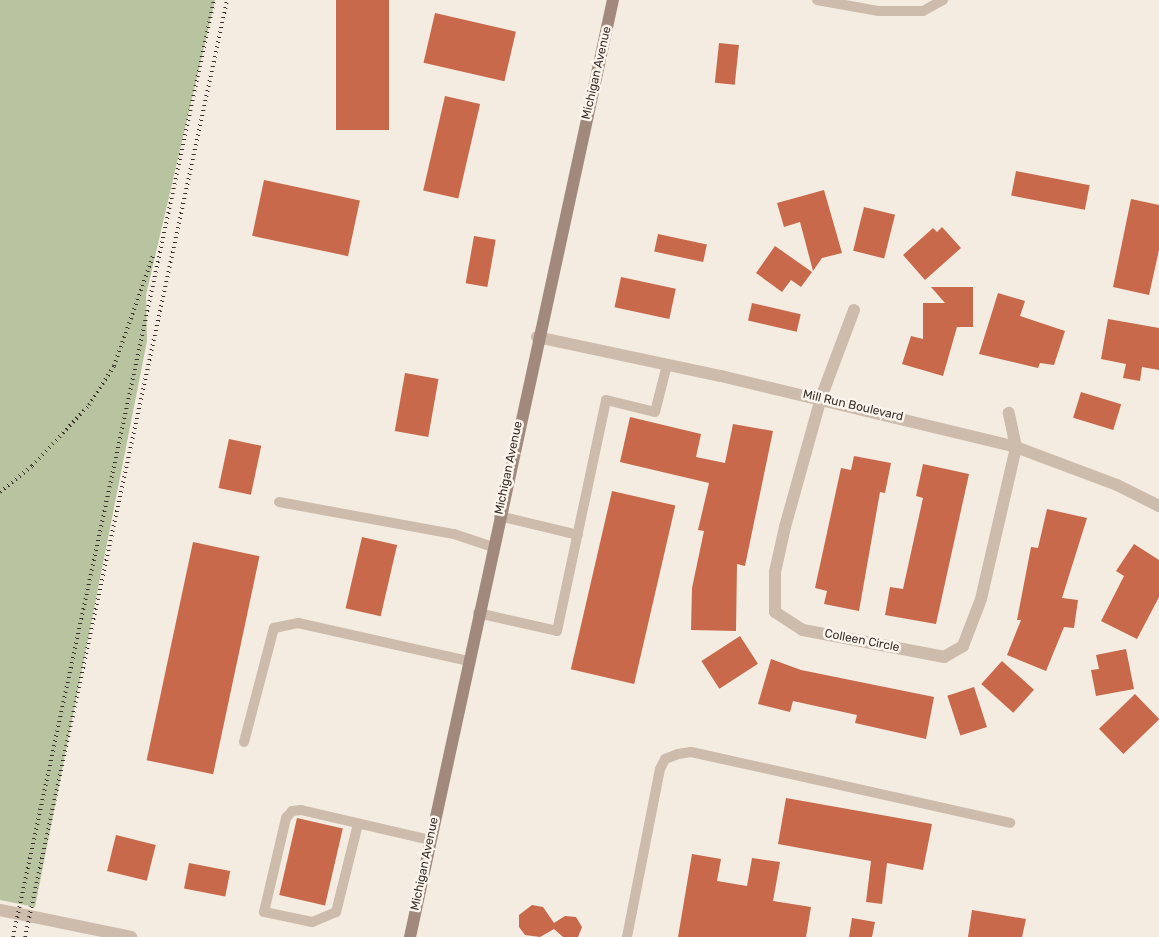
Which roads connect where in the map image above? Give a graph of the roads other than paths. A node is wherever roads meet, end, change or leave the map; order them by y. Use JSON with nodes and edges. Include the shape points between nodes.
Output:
{"nodes":[{"id":1,"x":613,"y":0,"type":"edge"},
{"id":2,"x":817,"y":0,"type":"edge"},
{"id":3,"x":943,"y":0,"type":"edge"},
{"id":4,"x":854,"y":310,"type":"dead end"},
{"id":5,"x":537,"y":337,"type":"junction"},
{"id":6,"x":667,"y":365,"type":"junction"},
{"id":7,"x":821,"y":398,"type":"junction"},
{"id":8,"x":1009,"y":413,"type":"dead end"},
{"id":9,"x":1016,"y":447,"type":"junction"},
{"id":10,"x":279,"y":502,"type":"dead end"},
{"id":11,"x":1159,"y":506,"type":"edge"},
{"id":12,"x":499,"y":516,"type":"junction"},
{"id":13,"x":578,"y":535,"type":"junction"},
{"id":14,"x":492,"y":547,"type":"junction"},
{"id":15,"x":478,"y":613,"type":"junction"},
{"id":16,"x":468,"y":661,"type":"junction"},
{"id":17,"x":244,"y":742,"type":"dead end"},
{"id":18,"x":1010,"y":823,"type":"dead end"},
{"id":19,"x":358,"y":824,"type":"junction"},
{"id":20,"x":430,"y":840,"type":"junction"},
{"id":21,"x":0,"y":910,"type":"edge"},
{"id":22,"x":131,"y":937,"type":"edge"},
{"id":23,"x":410,"y":937,"type":"edge"},
{"id":24,"x":626,"y":937,"type":"edge"}],
"edges":[{"from":1,"to":5,"type":"main road","name":"Michigan Avenue"},
{"from":2,"to":3,"type":"lane","via":[[880,11],[923,10]]},
{"from":4,"to":7,"type":"street"},
{"from":5,"to":6,"type":"street","name":"Mill Run Boulevard"},
{"from":5,"to":12,"type":"main road","name":"Michigan Avenue"},
{"from":6,"to":7,"type":"street","name":"Mill Run Boulevard"},
{"from":6,"to":13,"type":"lane","via":[[655,412],[606,400]]},
{"from":7,"to":9,"type":"street","name":"Mill Run Boulevard"},
{"from":7,"to":9,"type":"street","name":"Colleen Circle","via":[[776,572],[776,612],[803,630],[944,658],[963,646],[981,599]]},
{"from":8,"to":9,"type":"street"},
{"from":9,"to":11,"type":"street","name":"Mill Run Boulevard","via":[[1117,485]]},
{"from":10,"to":14,"type":"lane","via":[[454,534]]},
{"from":12,"to":13,"type":"lane"},
{"from":12,"to":14,"type":"main road","name":"Michigan Avenue"},
{"from":13,"to":15,"type":"lane","via":[[557,631]]},
{"from":14,"to":15,"type":"main road","name":"Michigan Avenue"},
{"from":15,"to":16,"type":"main road","name":"Michigan Avenue"},
{"from":16,"to":17,"type":"lane","via":[[298,623],[274,628]]},
{"from":16,"to":20,"type":"main road","name":"Michigan Avenue"},
{"from":18,"to":24,"type":"lane","via":[[691,752],[678,754],[665,759],[660,769]]},
{"from":19,"to":19,"type":"lane","via":[[292,811],[286,818],[264,912],[312,922],[336,912]]},
{"from":19,"to":20,"type":"lane"},
{"from":20,"to":23,"type":"main road","name":"Michigan Avenue"},
{"from":21,"to":22,"type":"street"}]}
